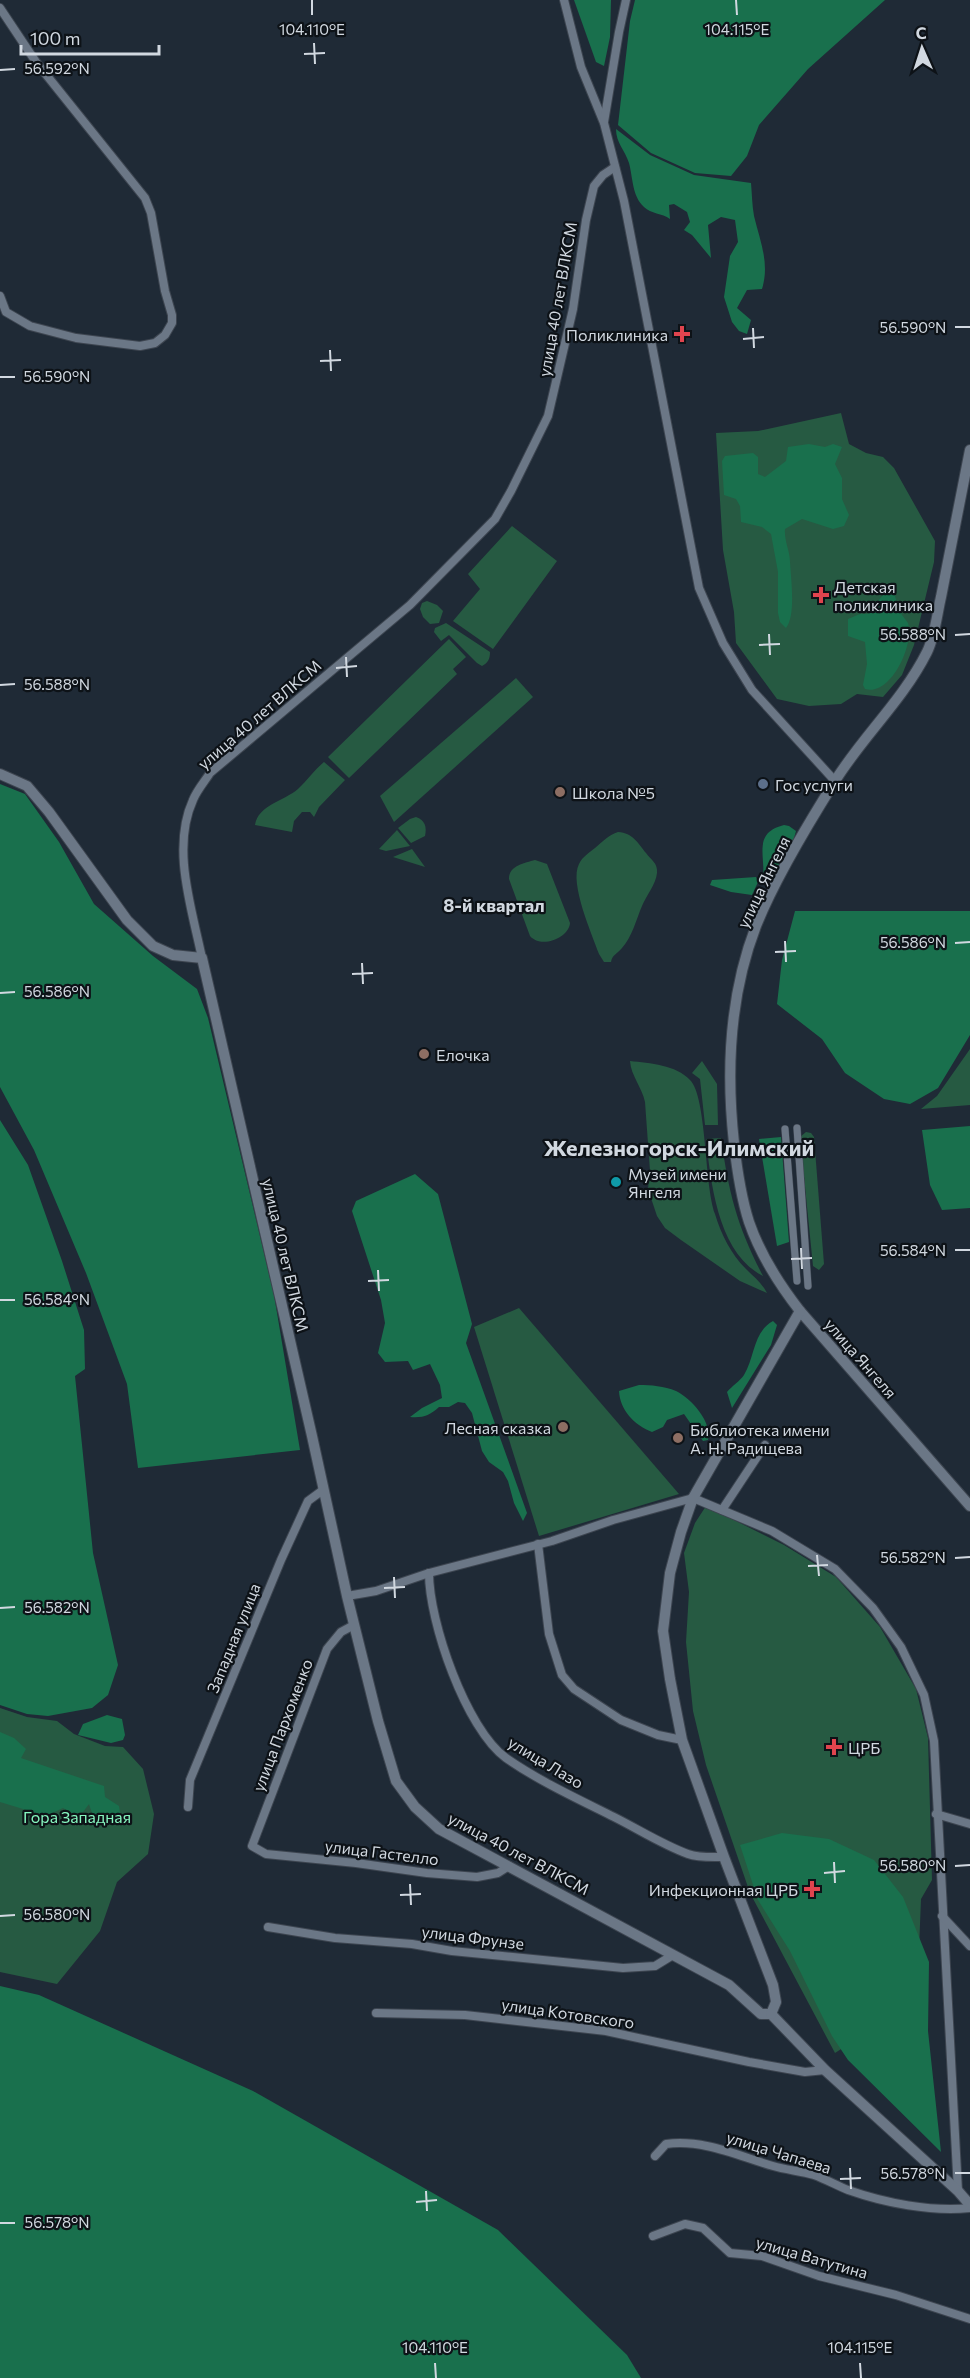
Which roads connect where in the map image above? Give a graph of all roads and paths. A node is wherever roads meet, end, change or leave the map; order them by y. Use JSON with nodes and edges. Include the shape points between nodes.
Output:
{"nodes":[{"id":1,"x":564,"y":0,"type":"edge"},
{"id":2,"x":626,"y":0,"type":"edge"},
{"id":3,"x":0,"y":8,"type":"edge"},
{"id":4,"x":604,"y":123,"type":"junction"},
{"id":5,"x":615,"y":167,"type":"junction"},
{"id":6,"x":0,"y":296,"type":"edge"},
{"id":7,"x":970,"y":450,"type":"edge"},
{"id":8,"x":0,"y":774,"type":"edge"},
{"id":9,"x":835,"y":781,"type":"junction"},
{"id":10,"x":202,"y":958,"type":"junction"},
{"id":11,"x":797,"y":1128,"type":"dead end"},
{"id":12,"x":785,"y":1129,"type":"dead end"},
{"id":13,"x":797,"y":1281,"type":"dead end"},
{"id":14,"x":808,"y":1286,"type":"dead end"},
{"id":15,"x":800,"y":1311,"type":"junction"},
{"id":16,"x":765,"y":1445,"type":"dead end"},
{"id":17,"x":323,"y":1490,"type":"junction"},
{"id":18,"x":693,"y":1498,"type":"junction"},
{"id":19,"x":970,"y":1506,"type":"edge"},
{"id":20,"x":722,"y":1510,"type":"junction"},
{"id":21,"x":538,"y":1544,"type":"junction"},
{"id":22,"x":429,"y":1573,"type":"junction"},
{"id":23,"x":347,"y":1596,"type":"junction"},
{"id":24,"x":354,"y":1625,"type":"junction"},
{"id":25,"x":682,"y":1740,"type":"junction"},
{"id":26,"x":188,"y":1807,"type":"dead end"},
{"id":27,"x":936,"y":1814,"type":"junction"},
{"id":28,"x":970,"y":1824,"type":"edge"},
{"id":29,"x":252,"y":1846,"type":"joint"},
{"id":30,"x":724,"y":1857,"type":"junction"},
{"id":31,"x":509,"y":1866,"type":"junction"},
{"id":32,"x":942,"y":1916,"type":"junction"},
{"id":33,"x":268,"y":1927,"type":"dead end"},
{"id":34,"x":970,"y":1946,"type":"edge"},
{"id":35,"x":673,"y":1955,"type":"junction"},
{"id":36,"x":376,"y":2013,"type":"dead end"},
{"id":37,"x":771,"y":2014,"type":"junction"},
{"id":38,"x":825,"y":2070,"type":"junction"},
{"id":39,"x":655,"y":2156,"type":"dead end"},
{"id":40,"x":958,"y":2191,"type":"junction"},
{"id":41,"x":970,"y":2207,"type":"edge"},
{"id":42,"x":654,"y":2236,"type":"dead end"},
{"id":43,"x":970,"y":2319,"type":"edge"}],
"edges":[{"from":1,"to":4,"type":"street","via":[[581,67]]},
{"from":2,"to":4,"type":"street"},
{"from":3,"to":6,"type":"street","via":[[36,62],[145,198],[171,323],[155,343],[140,346],[76,338],[30,326],[6,312]]},
{"from":4,"to":5,"type":"street"},
{"from":5,"to":9,"type":"street","via":[[699,588],[723,643],[752,690]]},
{"from":5,"to":10,"type":"street","name":"улица 40 лет ВЛКСМ","via":[[594,186],[573,309],[548,416],[495,519],[410,605],[210,772],[193,799],[183,849],[186,884]]},
{"from":7,"to":9,"type":"street","name":"улица Янгеля","via":[[929,649],[903,693]]},
{"from":8,"to":10,"type":"street","via":[[27,786],[127,920],[153,946],[173,955]]},
{"from":9,"to":15,"type":"street","name":"улица Янгеля","via":[[756,927],[743,965],[730,1048],[733,1133],[749,1222],[768,1264]]},
{"from":10,"to":17,"type":"street","name":"улица 40 лет ВЛКСМ"},
{"from":11,"to":14,"type":"street"},
{"from":12,"to":13,"type":"street"},
{"from":15,"to":18,"type":"street"},
{"from":15,"to":19,"type":"street","name":"улица Янгеля"},
{"from":16,"to":20,"type":"street"},
{"from":17,"to":23,"type":"street","name":"улица 40 лет ВЛКСМ"},
{"from":17,"to":26,"type":"street","name":"Западная улица","via":[[308,1501],[281,1560],[190,1780]]},
{"from":18,"to":20,"type":"street"},
{"from":18,"to":21,"type":"street"},
{"from":18,"to":25,"type":"street","via":[[670,1573],[663,1631]]},
{"from":20,"to":27,"type":"street","via":[[772,1532],[835,1569],[873,1608],[901,1647],[924,1695],[934,1741]]},
{"from":21,"to":22,"type":"street"},
{"from":21,"to":25,"type":"street","via":[[549,1634],[562,1675],[574,1689],[621,1720],[657,1735]]},
{"from":22,"to":23,"type":"street","via":[[376,1591]]},
{"from":22,"to":30,"type":"street","name":"улица Лазо","via":[[429,1593],[441,1647],[467,1704],[489,1742],[505,1758],[688,1855]]},
{"from":23,"to":24,"type":"street","name":"улица 40 лет ВЛКСМ"},
{"from":24,"to":29,"type":"street","name":"улица Пархоменко","via":[[341,1632],[327,1649]]},
{"from":24,"to":31,"type":"street","name":"улица 40 лет ВЛКСМ","via":[[396,1781],[415,1807],[439,1829]]},
{"from":25,"to":30,"type":"street"},
{"from":27,"to":28,"type":"street"},
{"from":27,"to":32,"type":"street"},
{"from":29,"to":31,"type":"street","name":"улица Гастелло","via":[[266,1854],[477,1877],[498,1873]]},
{"from":30,"to":37,"type":"street","via":[[773,1985],[776,2002]]},
{"from":31,"to":35,"type":"street","name":"улица 40 лет ВЛКСМ"},
{"from":32,"to":34,"type":"street"},
{"from":32,"to":40,"type":"street"},
{"from":33,"to":35,"type":"street","name":"улица Фрунзе","via":[[452,1952],[624,1968],[655,1966]]},
{"from":35,"to":37,"type":"street","name":"улица 40 лет ВЛКСМ","via":[[729,1985],[761,2014]]},
{"from":36,"to":38,"type":"street","name":"улица Котовского","via":[[465,2015],[606,2031],[805,2072]]},
{"from":37,"to":38,"type":"street","name":"улица 40 лет ВЛКСМ"},
{"from":38,"to":40,"type":"street","name":"улица 40 лет ВЛКСМ"},
{"from":39,"to":41,"type":"street","name":"улица Чапаева","via":[[666,2144],[685,2142],[741,2154],[888,2200],[949,2210]]},
{"from":40,"to":41,"type":"street","name":"улица 40 лет ВЛКСМ"},
{"from":42,"to":43,"type":"street","name":"улица Ватутина","via":[[685,2224],[703,2228],[730,2253],[762,2256]]}]}
